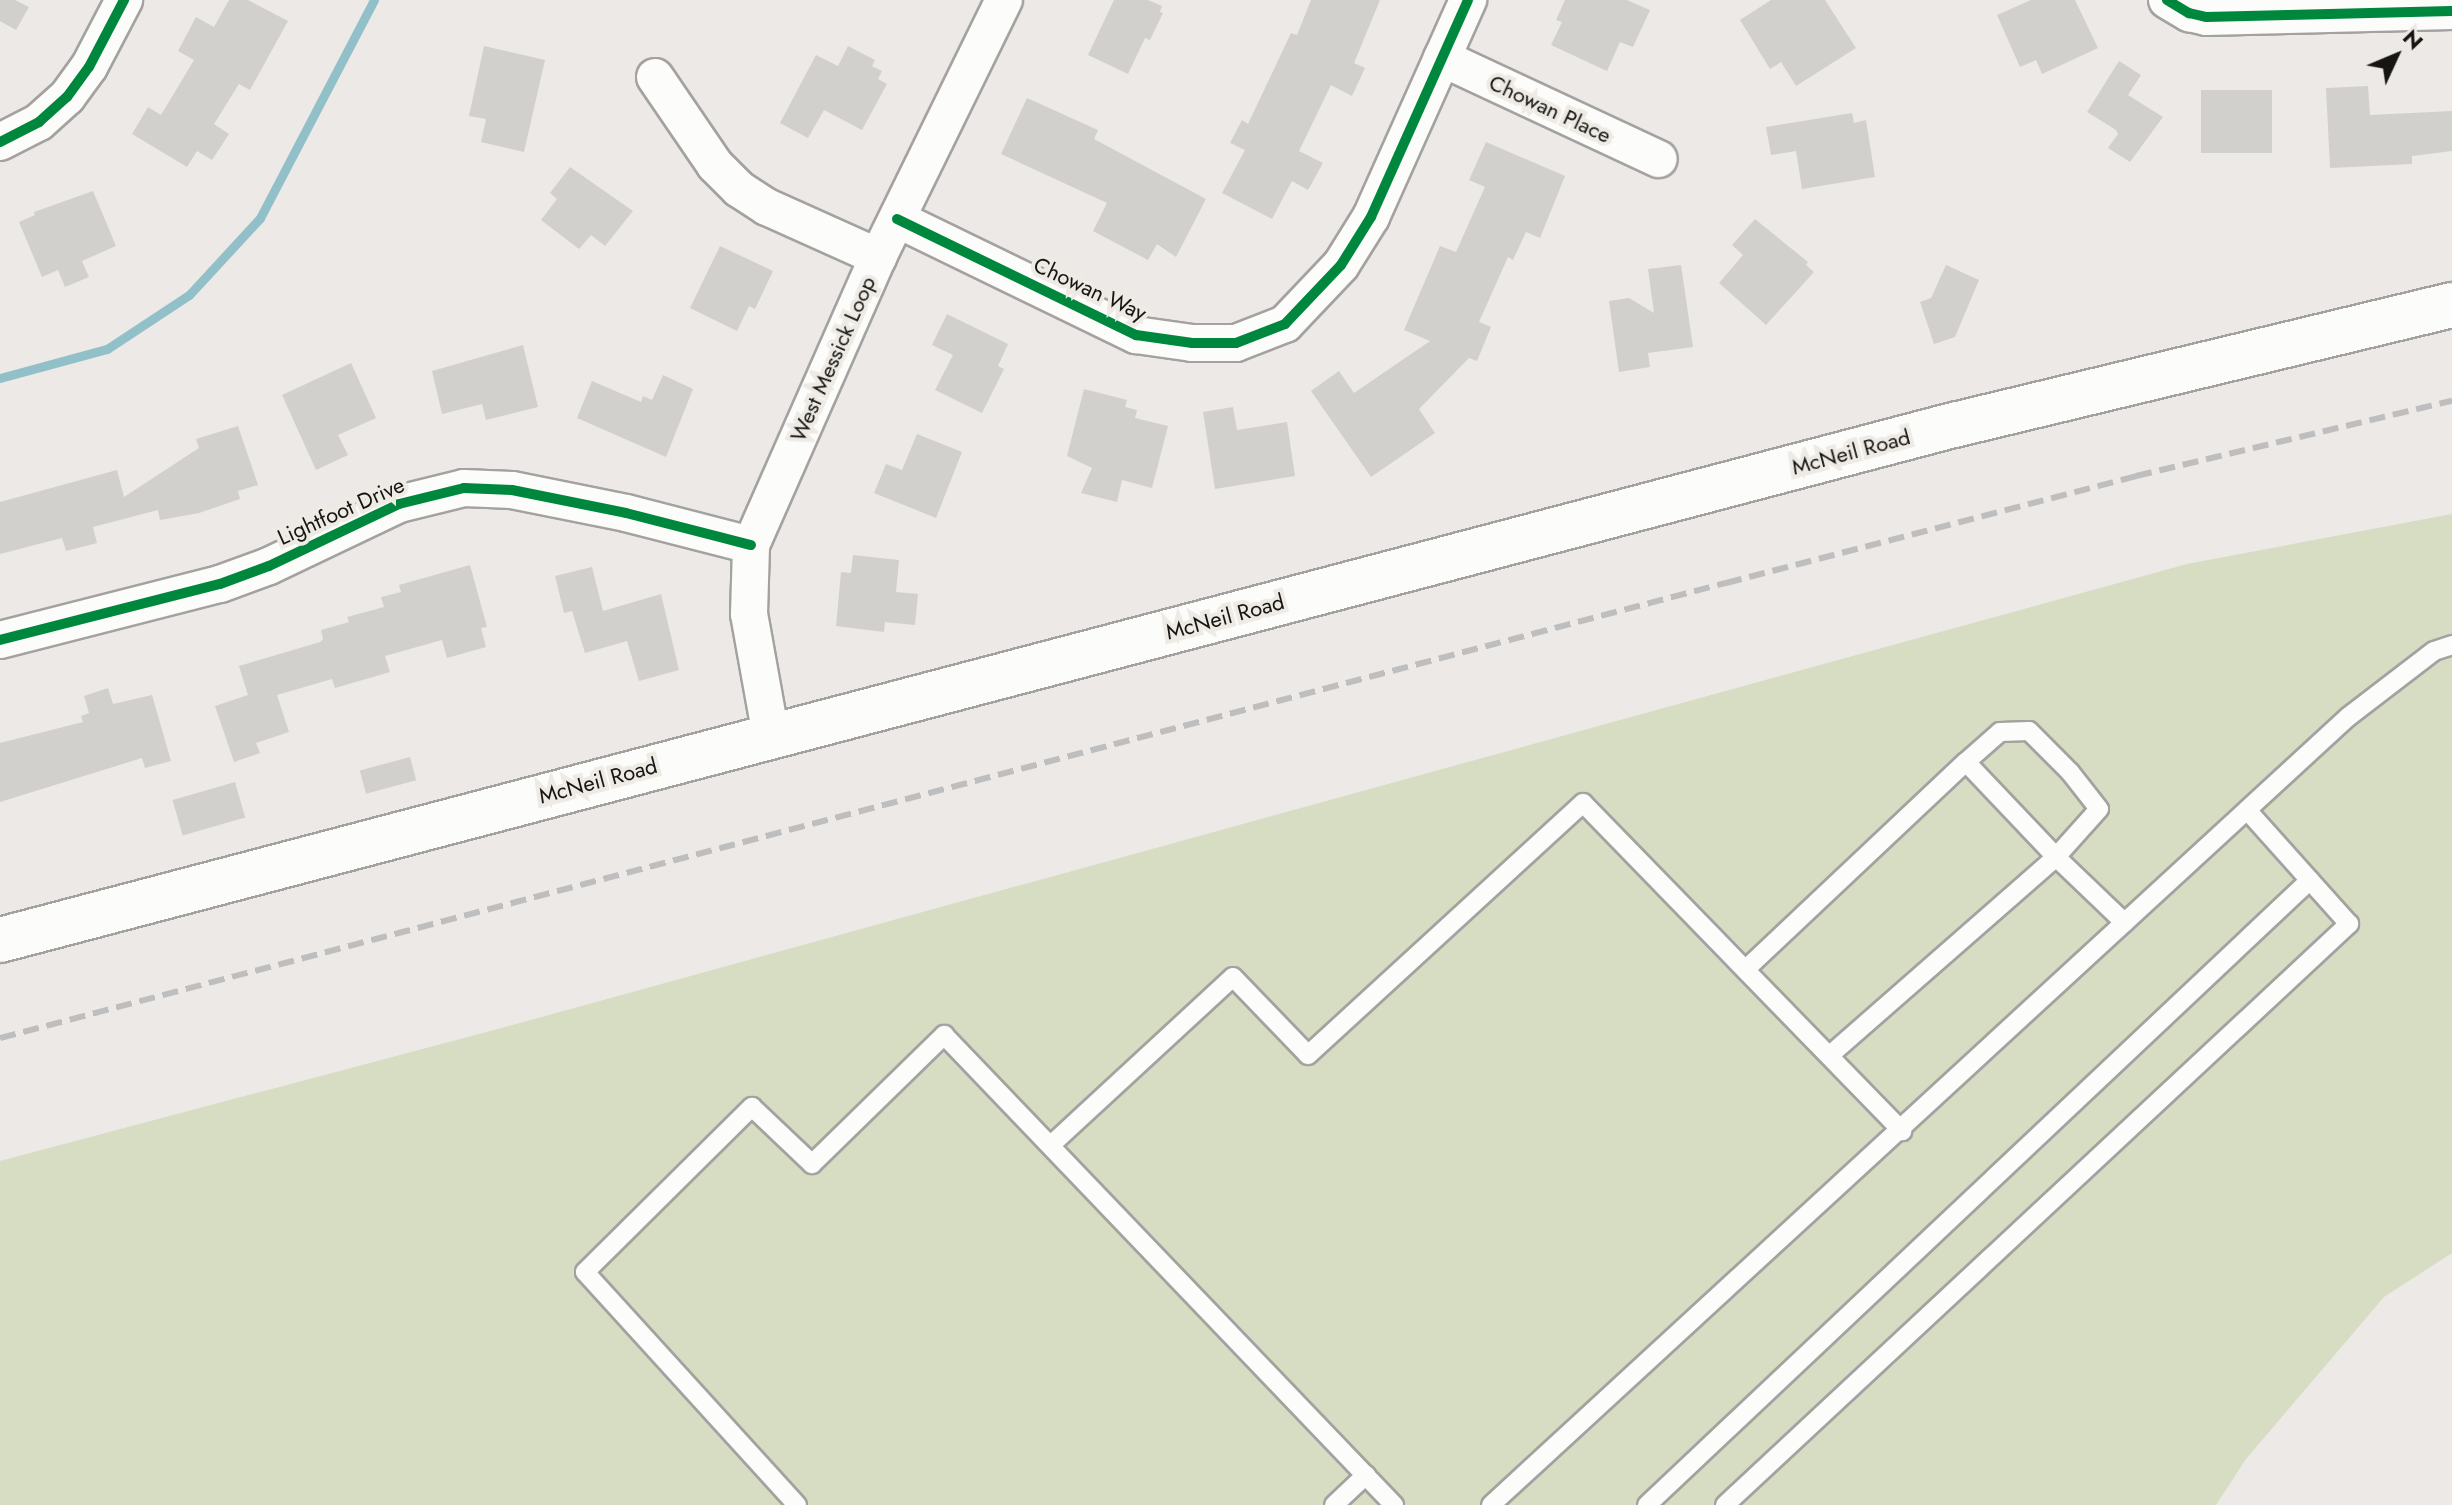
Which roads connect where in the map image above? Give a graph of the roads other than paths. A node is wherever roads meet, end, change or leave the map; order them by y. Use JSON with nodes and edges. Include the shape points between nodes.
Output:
{"nodes":[{"id":1,"x":124,"y":0,"type":"edge"},
{"id":2,"x":1004,"y":0,"type":"edge"},
{"id":3,"x":1468,"y":0,"type":"edge"},
{"id":4,"x":2167,"y":0,"type":"edge"},
{"id":5,"x":2452,"y":11,"type":"edge"},
{"id":6,"x":1442,"y":58,"type":"junction"},
{"id":7,"x":655,"y":77,"type":"dead end"},
{"id":8,"x":0,"y":142,"type":"edge"},
{"id":9,"x":1659,"y":159,"type":"dead end"},
{"id":10,"x":897,"y":219,"type":"junction"},
{"id":11,"x":878,"y":257,"type":"junction"},
{"id":12,"x":2452,"y":305,"type":"edge"},
{"id":13,"x":751,"y":545,"type":"junction"},
{"id":14,"x":0,"y":640,"type":"edge"},
{"id":15,"x":2452,"y":645,"type":"edge"},
{"id":16,"x":771,"y":736,"type":"junction"},
{"id":17,"x":1966,"y":762,"type":"junction"},
{"id":18,"x":2247,"y":810,"type":"junction"},
{"id":19,"x":2056,"y":857,"type":"junction"},
{"id":20,"x":2310,"y":880,"type":"junction"},
{"id":21,"x":2125,"y":923,"type":"junction"},
{"id":22,"x":0,"y":940,"type":"edge"},
{"id":23,"x":1746,"y":969,"type":"junction"},
{"id":24,"x":1830,"y":1055,"type":"junction"},
{"id":25,"x":1902,"y":1131,"type":"junction"},
{"id":26,"x":1052,"y":1144,"type":"junction"},
{"id":27,"x":1366,"y":1475,"type":"junction"},
{"id":28,"x":797,"y":1505,"type":"edge"},
{"id":29,"x":1334,"y":1505,"type":"edge"},
{"id":30,"x":1394,"y":1505,"type":"edge"},
{"id":31,"x":1491,"y":1505,"type":"edge"},
{"id":32,"x":1647,"y":1505,"type":"edge"},
{"id":33,"x":1725,"y":1505,"type":"edge"}],
"edges":[{"from":1,"to":8,"type":"street","via":[[67,97],[39,122]]},
{"from":2,"to":10,"type":"street","name":"West Messick Loop"},
{"from":3,"to":6,"type":"street","name":"Chowan Way"},
{"from":4,"to":5,"type":"street","via":[[2206,17]]},
{"from":6,"to":9,"type":"street","name":"Chowan Place"},
{"from":6,"to":10,"type":"street","name":"Chowan Way","via":[[1352,250],[1285,324],[1236,343],[1136,335]]},
{"from":7,"to":11,"type":"street","via":[[715,165],[739,189]]},
{"from":10,"to":11,"type":"street","name":"West Messick Loop"},
{"from":11,"to":13,"type":"street","name":"West Messick Loop"},
{"from":12,"to":16,"type":"main road","name":"McNeil Road","via":[[1954,425]]},
{"from":13,"to":14,"type":"street","name":"Lightfoot Drive","via":[[512,490],[464,488],[399,504],[220,584]]},
{"from":13,"to":16,"type":"street","name":"West Messick Loop","via":[[749,614]]},
{"from":15,"to":18,"type":"lane","via":[[2434,651],[2348,717]]},
{"from":16,"to":22,"type":"main road","name":"McNeil Road"},
{"from":17,"to":19,"type":"lane"},
{"from":17,"to":19,"type":"lane","via":[[2000,732],[2029,731],[2070,772],[2099,809]]},
{"from":17,"to":23,"type":"lane"},
{"from":18,"to":20,"type":"lane"},
{"from":18,"to":21,"type":"lane"},
{"from":19,"to":21,"type":"lane"},
{"from":19,"to":24,"type":"lane"},
{"from":20,"to":32,"type":"lane"},
{"from":20,"to":33,"type":"lane","via":[[2349,924]]},
{"from":21,"to":25,"type":"lane"},
{"from":23,"to":24,"type":"lane"},
{"from":23,"to":26,"type":"lane","via":[[1583,803],[1308,1055],[1233,977]]},
{"from":24,"to":25,"type":"lane"},
{"from":25,"to":31,"type":"lane"},
{"from":26,"to":27,"type":"lane"},
{"from":26,"to":28,"type":"lane","via":[[944,1035],[812,1164],[752,1107],[585,1272]]},
{"from":27,"to":29,"type":"lane"},
{"from":27,"to":30,"type":"lane"}]}
